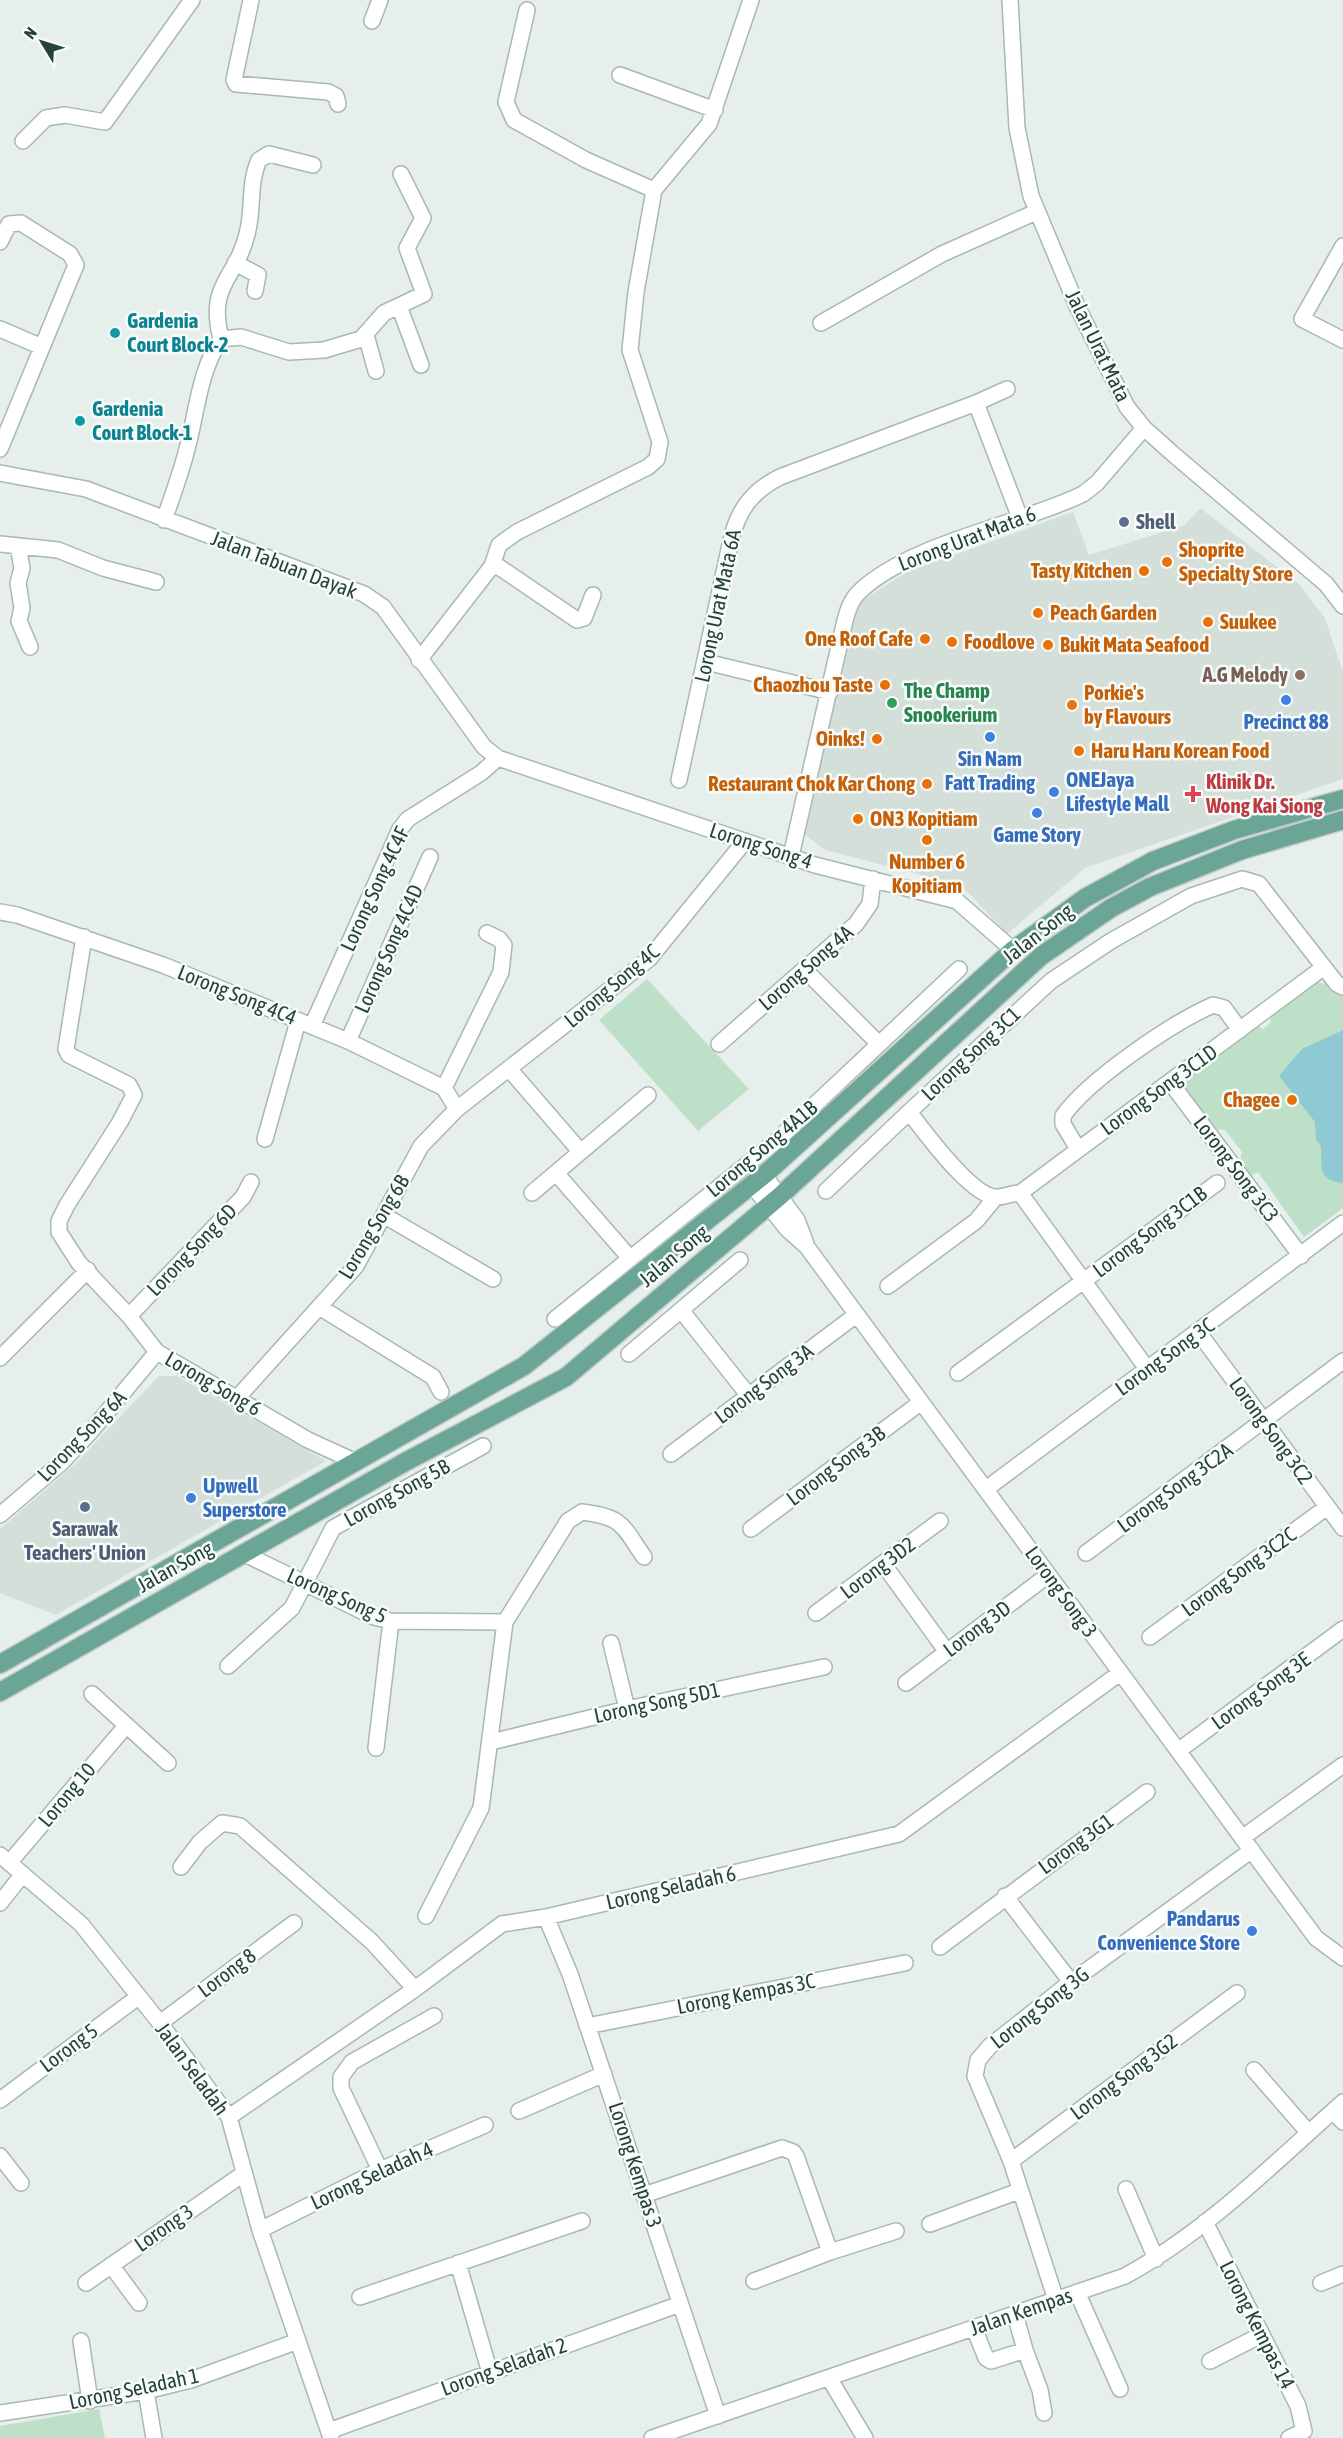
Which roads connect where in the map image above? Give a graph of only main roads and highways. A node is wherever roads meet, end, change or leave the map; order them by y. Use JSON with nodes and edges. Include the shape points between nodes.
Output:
{"nodes":[{"id":1,"x":1343,"y":799,"type":"edge"},
{"id":2,"x":1343,"y":820,"type":"edge"},
{"id":3,"x":356,"y":1462,"type":"junction"},
{"id":4,"x":405,"y":1462,"type":"junction"},
{"id":5,"x":214,"y":1543,"type":"junction"},
{"id":6,"x":246,"y":1554,"type":"junction"},
{"id":7,"x":0,"y":1664,"type":"edge"},
{"id":8,"x":0,"y":1692,"type":"edge"}],
"edges":[{"from":1,"to":3,"type":"main road","name":"Jalan Song","via":[[1234,830],[1153,861],[1085,898],[1013,950],[758,1180],[524,1366]]},
{"from":2,"to":4,"type":"main road","name":"Jalan Song","via":[[1242,850],[1150,887],[1111,908],[1041,956],[775,1201],[566,1377]]},
{"from":3,"to":4,"type":"main road","via":[[374,1467]]},
{"from":3,"to":5,"type":"main road","name":"Jalan Song"},
{"from":4,"to":6,"type":"main road","name":"Jalan Song"},
{"from":5,"to":6,"type":"main road","via":[[236,1543]]},
{"from":5,"to":7,"type":"main road","name":"Jalan Song"},
{"from":6,"to":8,"type":"main road","name":"Jalan Song"}]}
